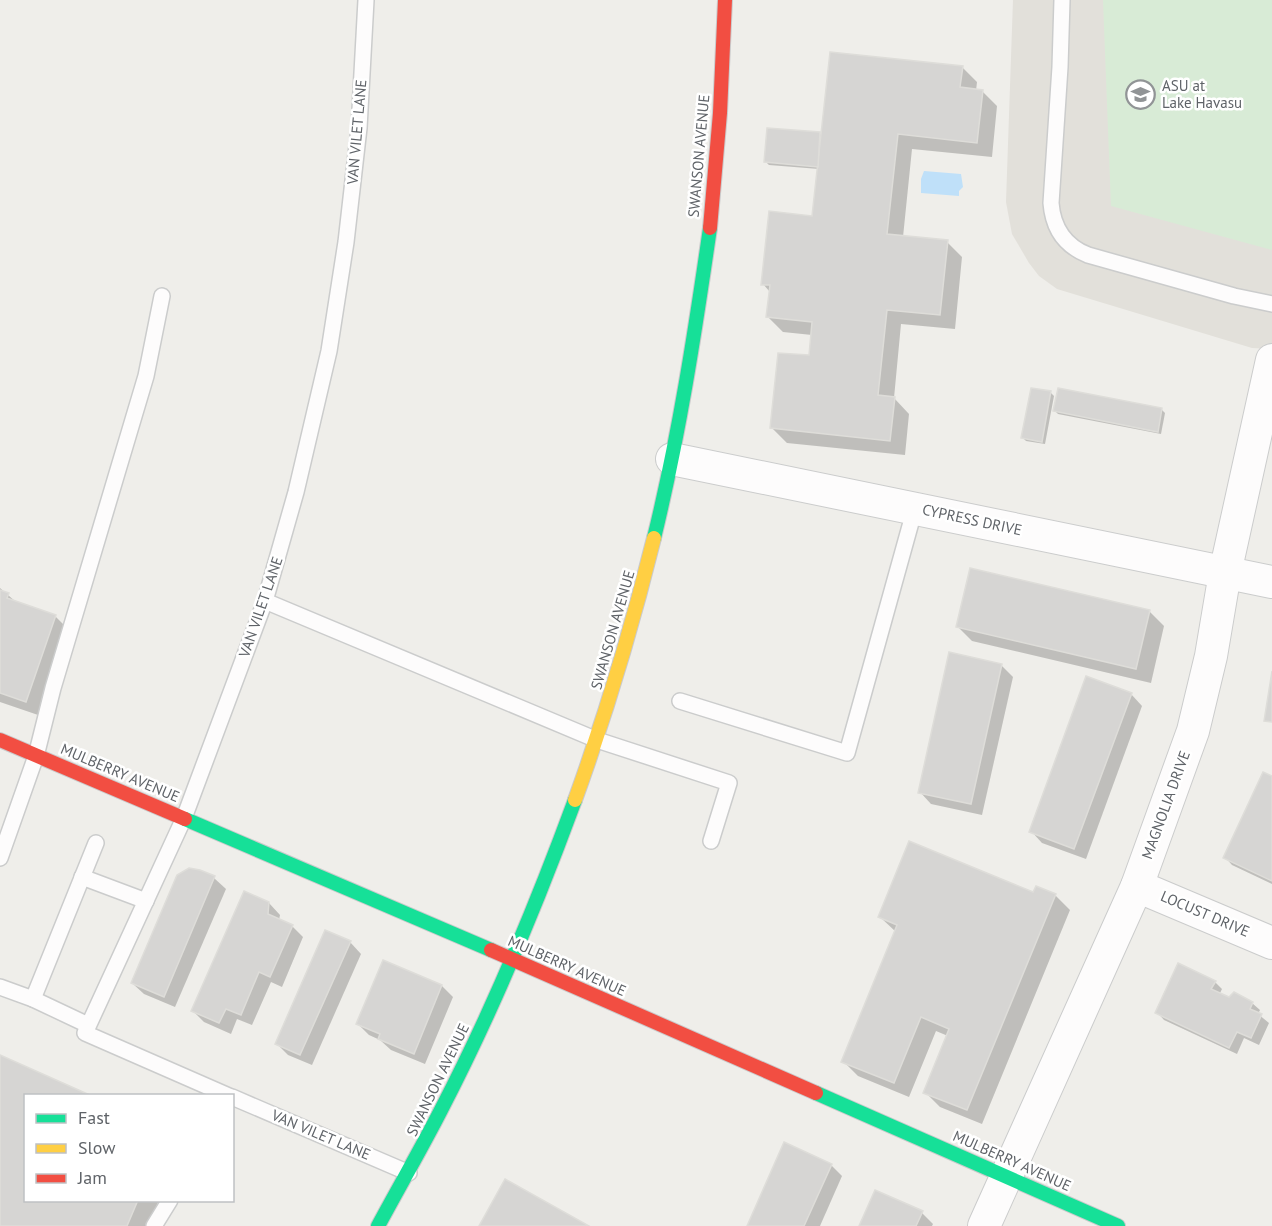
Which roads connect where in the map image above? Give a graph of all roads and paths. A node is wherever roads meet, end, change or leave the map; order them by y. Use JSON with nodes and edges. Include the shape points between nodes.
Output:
{"nodes":[{"id":1,"x":366,"y":0,"type":"edge"},
{"id":2,"x":725,"y":0,"type":"edge"},
{"id":3,"x":1062,"y":0,"type":"edge"},
{"id":4,"x":162,"y":296,"type":"dead end"},
{"id":5,"x":1272,"y":304,"type":"edge"},
{"id":6,"x":1272,"y":360,"type":"edge"},
{"id":7,"x":672,"y":459,"type":"junction"},
{"id":8,"x":915,"y":508,"type":"junction"},
{"id":9,"x":1225,"y":573,"type":"junction"},
{"id":10,"x":1272,"y":582,"type":"edge"},
{"id":11,"x":265,"y":601,"type":"junction"},
{"id":12,"x":680,"y":701,"type":"dead end"},
{"id":13,"x":0,"y":740,"type":"edge"},
{"id":14,"x":597,"y":740,"type":"junction"},
{"id":15,"x":36,"y":756,"type":"junction"},
{"id":16,"x":184,"y":818,"type":"junction"},
{"id":17,"x":711,"y":841,"type":"dead end"},
{"id":18,"x":96,"y":843,"type":"dead end"},
{"id":19,"x":0,"y":858,"type":"edge"},
{"id":20,"x":82,"y":877,"type":"junction"},
{"id":21,"x":1137,"y":886,"type":"junction"},
{"id":22,"x":146,"y":901,"type":"junction"},
{"id":23,"x":1272,"y":943,"type":"edge"},
{"id":24,"x":513,"y":960,"type":"junction"},
{"id":25,"x":0,"y":987,"type":"edge"},
{"id":26,"x":33,"y":999,"type":"junction"},
{"id":27,"x":88,"y":1025,"type":"junction"},
{"id":28,"x":226,"y":1094,"type":"edge"},
{"id":29,"x":234,"y":1098,"type":"edge"},
{"id":30,"x":409,"y":1173,"type":"junction"},
{"id":31,"x":1005,"y":1176,"type":"junction"},
{"id":32,"x":169,"y":1202,"type":"edge"},
{"id":33,"x":154,"y":1226,"type":"edge"},
{"id":34,"x":378,"y":1226,"type":"edge"},
{"id":35,"x":984,"y":1226,"type":"edge"},
{"id":36,"x":1118,"y":1226,"type":"edge"}],
"edges":[{"from":1,"to":11,"type":"lane","name":"VAN VILET LANE","via":[[357,147],[330,343],[296,492]]},
{"from":2,"to":7,"type":"street","name":"SWANSON AVENUE","via":[[717,158],[703,288]]},
{"from":3,"to":5,"type":"lane","via":[[1051,203],[1063,238],[1088,255]]},
{"from":4,"to":15,"type":"lane","via":[[146,376],[52,688]]},
{"from":6,"to":9,"type":"street","name":"MAGNOLIA DRIVE"},
{"from":7,"to":8,"type":"street","name":"CYPRESS DRIVE"},
{"from":7,"to":14,"type":"street","name":"SWANSON AVENUE","via":[[650,558]]},
{"from":8,"to":9,"type":"street","name":"CYPRESS DRIVE"},
{"from":8,"to":12,"type":"lane","via":[[847,753]]},
{"from":9,"to":10,"type":"street","name":"CYPRESS DRIVE"},
{"from":9,"to":21,"type":"street","name":"MAGNOLIA DRIVE","via":[[1193,731]]},
{"from":11,"to":14,"type":"lane"},
{"from":11,"to":16,"type":"lane","name":"VAN VILET LANE"},
{"from":13,"to":15,"type":"street","name":"MULBERRY AVENUE"},
{"from":14,"to":17,"type":"lane","via":[[729,783]]},
{"from":14,"to":24,"type":"street","name":"SWANSON AVENUE","via":[[578,799]]},
{"from":15,"to":16,"type":"street","name":"MULBERRY AVENUE"},
{"from":15,"to":19,"type":"lane"},
{"from":16,"to":22,"type":"lane","name":"VAN VILET LANE"},
{"from":16,"to":24,"type":"street","name":"MULBERRY AVENUE"},
{"from":18,"to":20,"type":"lane"},
{"from":20,"to":22,"type":"lane"},
{"from":20,"to":26,"type":"lane"},
{"from":21,"to":23,"type":"street","name":"LOCUST DRIVE"},
{"from":21,"to":31,"type":"street","name":"MAGNOLIA DRIVE"},
{"from":22,"to":27,"type":"lane","name":"VAN VILET LANE"},
{"from":24,"to":30,"type":"street","name":"SWANSON AVENUE"},
{"from":24,"to":31,"type":"street","name":"MULBERRY AVENUE"},
{"from":25,"to":26,"type":"lane"},
{"from":26,"to":27,"type":"lane"},
{"from":27,"to":28,"type":"lane","name":"VAN VILET LANE","via":[[85,1033]]},
{"from":29,"to":30,"type":"lane","name":"VAN VILET LANE"},
{"from":30,"to":34,"type":"street","name":"SWANSON AVENUE"},
{"from":31,"to":35,"type":"street","name":"MAGNOLIA DRIVE"},
{"from":31,"to":36,"type":"street","name":"MULBERRY AVENUE"},
{"from":32,"to":33,"type":"lane"}]}
